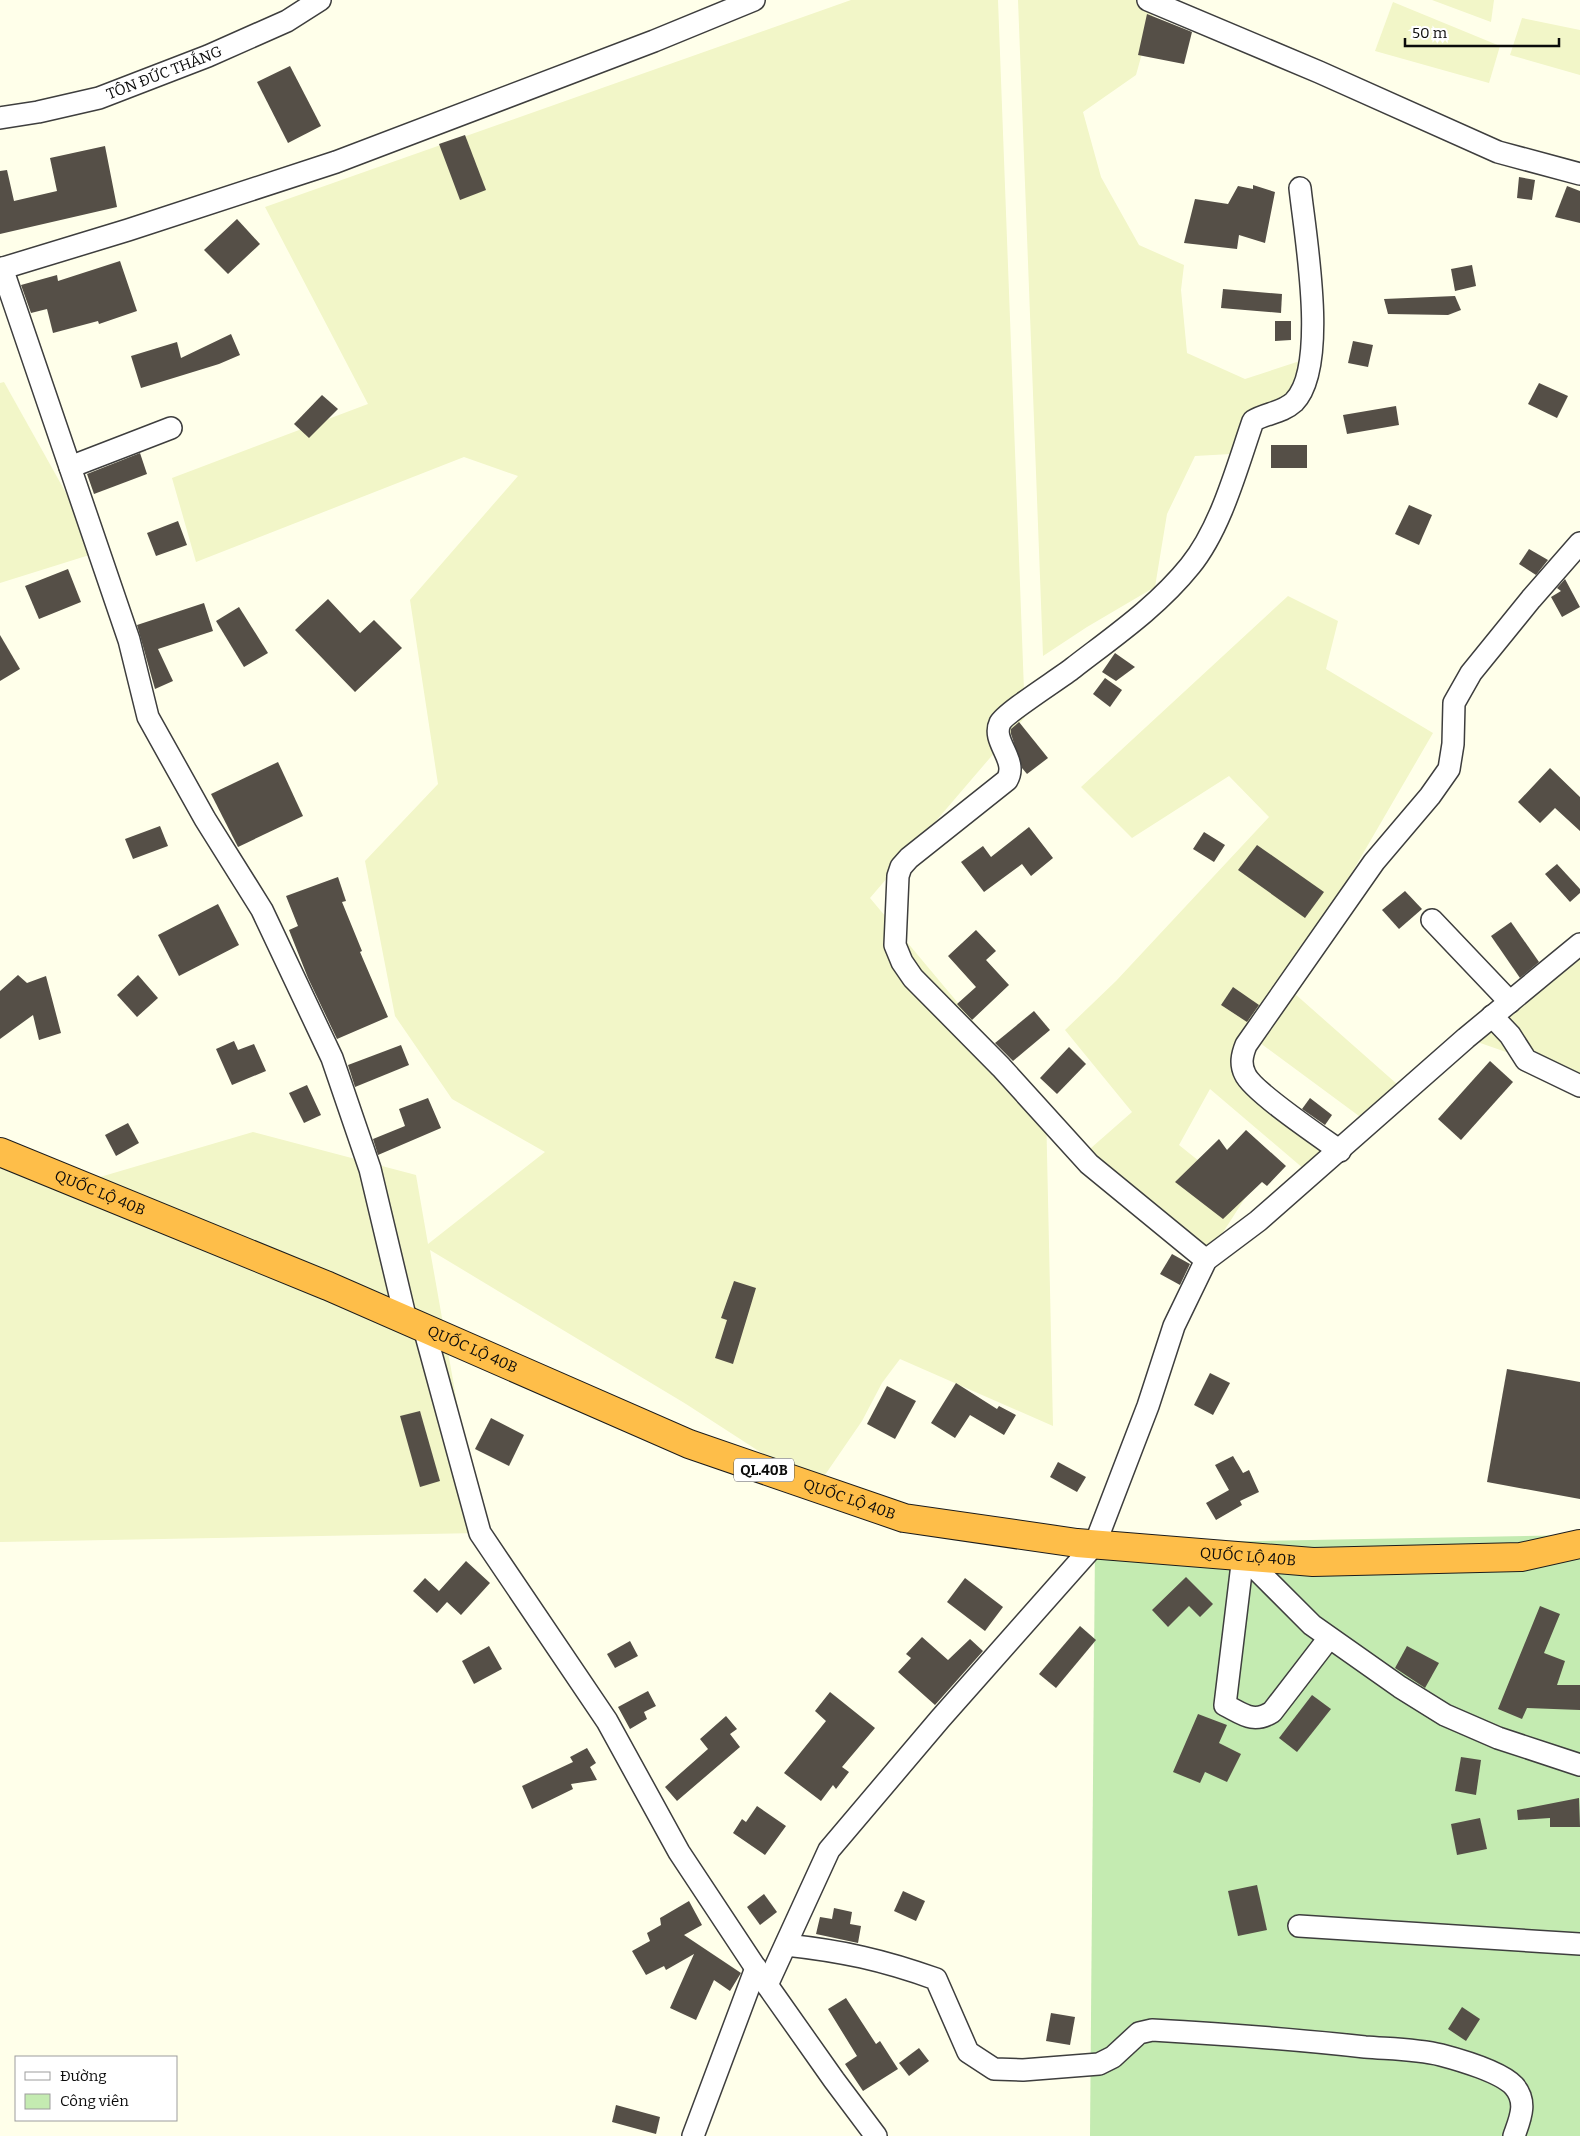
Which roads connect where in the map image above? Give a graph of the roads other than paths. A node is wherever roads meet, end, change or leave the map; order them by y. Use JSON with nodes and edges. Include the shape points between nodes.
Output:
{"nodes":[{"id":1,"x":320,"y":0,"type":"edge"},
{"id":2,"x":754,"y":0,"type":"edge"},
{"id":3,"x":1148,"y":0,"type":"edge"},
{"id":4,"x":0,"y":118,"type":"edge"},
{"id":5,"x":1580,"y":174,"type":"edge"},
{"id":6,"x":1300,"y":188,"type":"dead end"},
{"id":7,"x":1,"y":268,"type":"edge"},
{"id":8,"x":171,"y":428,"type":"dead end"},
{"id":9,"x":70,"y":467,"type":"junction"},
{"id":10,"x":1580,"y":544,"type":"edge"},
{"id":11,"x":1432,"y":920,"type":"dead end"},
{"id":12,"x":1580,"y":944,"type":"edge"},
{"id":13,"x":1510,"y":1002,"type":"junction"},
{"id":14,"x":1492,"y":1016,"type":"junction"},
{"id":15,"x":1580,"y":1086,"type":"edge"},
{"id":16,"x":1340,"y":1151,"type":"junction"},
{"id":17,"x":0,"y":1152,"type":"edge"},
{"id":18,"x":1206,"y":1260,"type":"junction"},
{"id":19,"x":415,"y":1324,"type":"junction"},
{"id":20,"x":1095,"y":1544,"type":"junction"},
{"id":21,"x":1580,"y":1544,"type":"edge"},
{"id":22,"x":1243,"y":1556,"type":"junction"},
{"id":23,"x":1329,"y":1638,"type":"junction"},
{"id":24,"x":1580,"y":1765,"type":"edge"},
{"id":25,"x":1299,"y":1926,"type":"dead end"},
{"id":26,"x":786,"y":1944,"type":"junction"},
{"id":27,"x":1580,"y":1944,"type":"edge"},
{"id":28,"x":762,"y":1976,"type":"junction"},
{"id":29,"x":693,"y":2136,"type":"edge"},
{"id":30,"x":876,"y":2136,"type":"edge"},
{"id":31,"x":1514,"y":2136,"type":"edge"}],
"edges":[{"from":1,"to":4,"type":"street","name":"TÔN ĐỨC THẮNG","via":[[287,21],[99,98]]},
{"from":2,"to":7,"type":"street","via":[[336,162]]},
{"from":3,"to":5,"type":"street","via":[[1498,152]]},
{"from":6,"to":18,"type":"street","via":[[1313,316],[1309,373],[1302,390],[1285,409],[1253,421],[1216,520],[1190,566],[1151,607],[1050,686],[1010,712],[998,731],[1011,764],[1007,780],[909,858],[901,866],[898,876],[895,945],[913,978],[1001,1067],[1088,1164]]},
{"from":7,"to":9,"type":"street"},
{"from":8,"to":9,"type":"street"},
{"from":9,"to":19,"type":"street","via":[[129,640],[148,717],[205,819],[262,910],[332,1058],[370,1169]]},
{"from":10,"to":16,"type":"street","via":[[1531,599],[1461,689],[1454,704],[1449,769],[1374,862],[1242,1054],[1249,1082]]},
{"from":11,"to":13,"type":"street"},
{"from":12,"to":13,"type":"street"},
{"from":13,"to":14,"type":"street"},
{"from":14,"to":15,"type":"street","via":[[1526,1060]]},
{"from":14,"to":16,"type":"street"},
{"from":16,"to":18,"type":"street","via":[[1258,1221]]},
{"from":17,"to":19,"type":"highway","name":"QUỐC LỘ 40B","number":"QL.40B"},
{"from":18,"to":20,"type":"street","via":[[1174,1326],[1148,1406]]},
{"from":19,"to":20,"type":"highway","name":"QUỐC LỘ 40B","number":"QL.40B","via":[[689,1444],[904,1518]]},
{"from":19,"to":28,"type":"street","via":[[480,1533],[607,1721],[679,1852]]},
{"from":20,"to":22,"type":"highway","name":"QUỐC LỘ 40B","number":"QL.40B"},
{"from":20,"to":26,"type":"street","via":[[829,1850]]},
{"from":21,"to":22,"type":"highway","name":"QUỐC LỘ 40B","number":"QL.40B","via":[[1521,1557],[1313,1562]]},
{"from":22,"to":23,"type":"street","via":[[1284,1600]]},
{"from":22,"to":23,"type":"street","via":[[1225,1704],[1251,1718],[1261,1719],[1272,1712]]},
{"from":23,"to":24,"type":"street","via":[[1400,1688],[1446,1715],[1498,1738]]},
{"from":25,"to":27,"type":"street"},
{"from":26,"to":28,"type":"street"},
{"from":26,"to":31,"type":"street","via":[[843,1951],[936,1979],[968,2052],[994,2069],[1100,2064],[1113,2057],[1139,2033],[1152,2030],[1282,2038],[1439,2055],[1472,2065],[1513,2084],[1523,2105]]},
{"from":28,"to":29,"type":"street"},
{"from":28,"to":30,"type":"street"}]}
